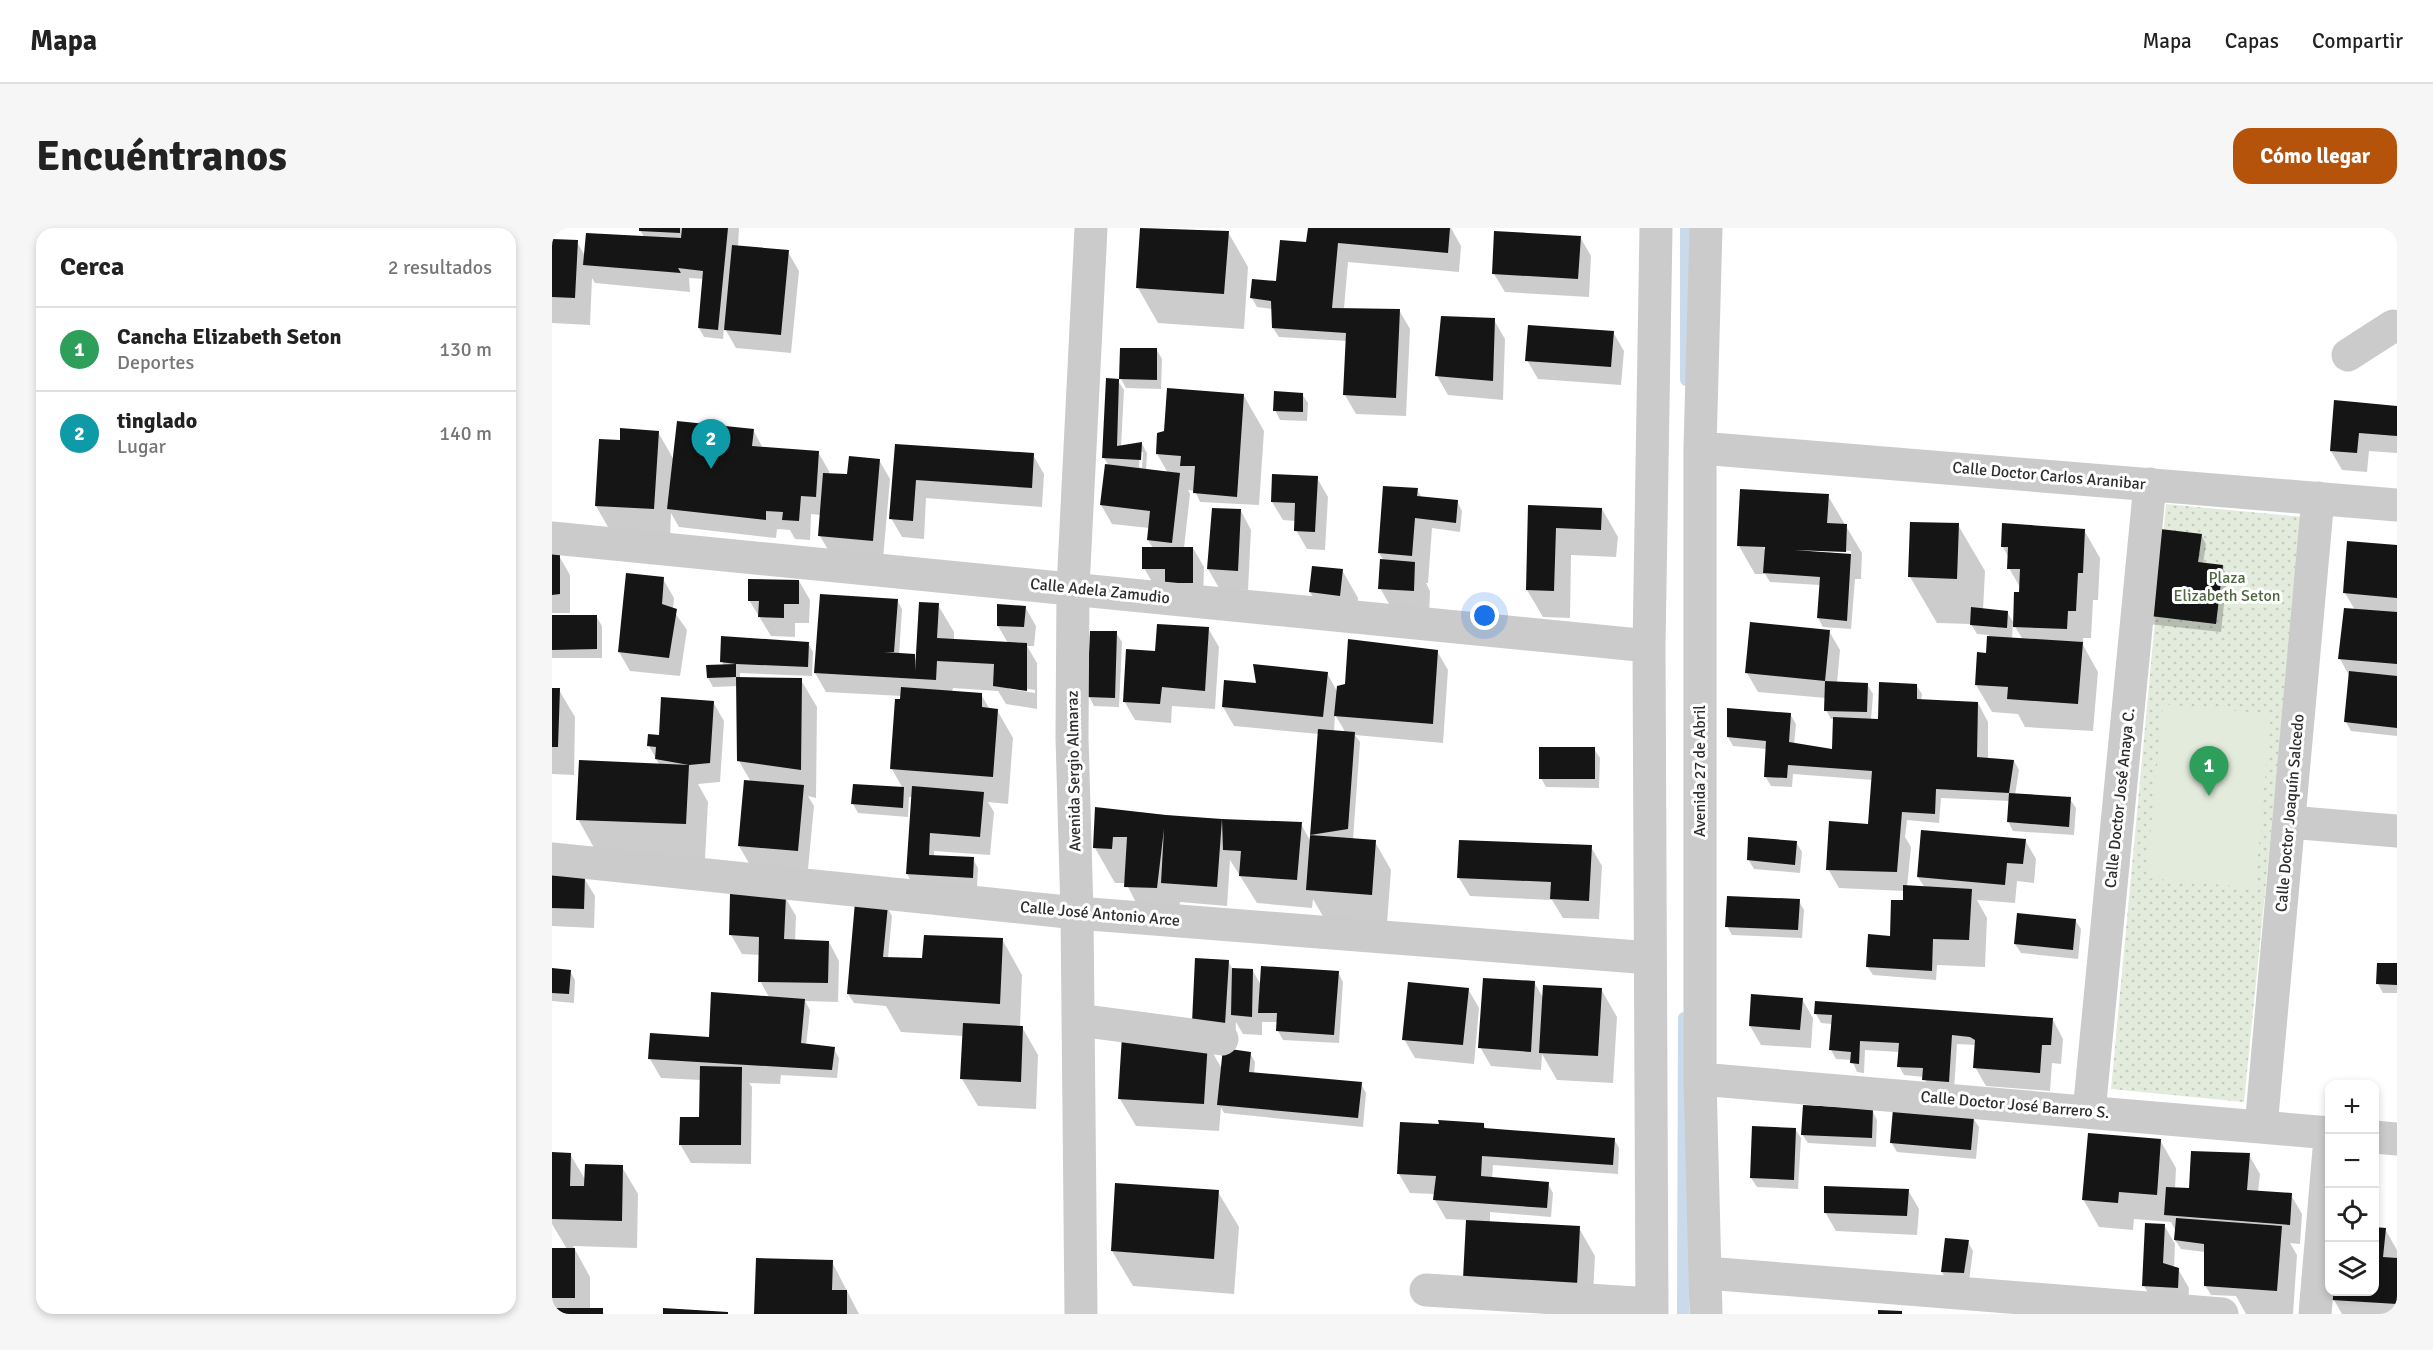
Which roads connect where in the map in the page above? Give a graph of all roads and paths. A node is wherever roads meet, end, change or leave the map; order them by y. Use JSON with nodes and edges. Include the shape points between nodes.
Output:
{"nodes":[{"id":1,"x":1091,"y":228,"type":"edge"},
{"id":2,"x":1656,"y":228,"type":"edge"},
{"id":3,"x":1706,"y":228,"type":"edge"},
{"id":4,"x":2397,"y":327,"type":"edge"},
{"id":5,"x":2348,"y":355,"type":"dead end"},
{"id":6,"x":1700,"y":448,"type":"junction"},
{"id":7,"x":2150,"y":484,"type":"junction"},
{"id":8,"x":2318,"y":498,"type":"junction"},
{"id":9,"x":2397,"y":505,"type":"edge"},
{"id":10,"x":552,"y":538,"type":"edge"},
{"id":11,"x":1073,"y":588,"type":"junction"},
{"id":12,"x":1649,"y":646,"type":"junction"},
{"id":13,"x":2289,"y":822,"type":"junction"},
{"id":14,"x":2397,"y":831,"type":"edge"},
{"id":15,"x":552,"y":859,"type":"edge"},
{"id":16,"x":1077,"y":913,"type":"junction"},
{"id":17,"x":1650,"y":958,"type":"junction"},
{"id":18,"x":1078,"y":1020,"type":"junction"},
{"id":19,"x":1222,"y":1039,"type":"dead end"},
{"id":20,"x":1700,"y":1079,"type":"junction"},
{"id":21,"x":2089,"y":1112,"type":"junction"},
{"id":22,"x":2262,"y":1127,"type":"junction"},
{"id":23,"x":2325,"y":1135,"type":"edge"},
{"id":24,"x":2379,"y":1137,"type":"edge"},
{"id":25,"x":2397,"y":1139,"type":"edge"},
{"id":26,"x":2326,"y":1188,"type":"edge"},
{"id":27,"x":1706,"y":1273,"type":"junction"},
{"id":28,"x":1426,"y":1290,"type":"dead end"},
{"id":29,"x":1652,"y":1309,"type":"edge"},
{"id":30,"x":1081,"y":1314,"type":"edge"},
{"id":31,"x":1706,"y":1314,"type":"edge"},
{"id":32,"x":2222,"y":1314,"type":"edge"},
{"id":33,"x":2315,"y":1314,"type":"edge"}],
"edges":[{"from":1,"to":11,"type":"street","name":"Avenida Sergio Almaraz"},
{"from":2,"to":12,"type":"street"},
{"from":3,"to":6,"type":"street","name":"Avenida 27 de Abril"},
{"from":4,"to":5,"type":"street"},
{"from":6,"to":7,"type":"street","name":"Calle Doctor Carlos Aranibar"},
{"from":6,"to":20,"type":"street","name":"Avenida 27 de Abril"},
{"from":7,"to":8,"type":"street","name":"Calle Doctor Carlos Aranibar"},
{"from":7,"to":21,"type":"street","name":"Calle Doctor José Anaya C."},
{"from":8,"to":9,"type":"street","name":"Calle Doctor Carlos Aranibar"},
{"from":8,"to":13,"type":"street","name":"Calle Doctor Joaquín Salcedo"},
{"from":10,"to":11,"type":"street","name":"Calle Adela Zamudio"},
{"from":11,"to":12,"type":"street","name":"Calle Adela Zamudio"},
{"from":11,"to":16,"type":"street","name":"Avenida Sergio Almaraz"},
{"from":12,"to":17,"type":"street"},
{"from":13,"to":14,"type":"street"},
{"from":13,"to":22,"type":"street","name":"Calle Doctor Joaquín Salcedo"},
{"from":15,"to":16,"type":"street","name":"Calle José Antonio Arce"},
{"from":16,"to":17,"type":"street","name":"Calle José Antonio Arce"},
{"from":16,"to":18,"type":"street","name":"Avenida Sergio Almaraz"},
{"from":17,"to":29,"type":"street"},
{"from":18,"to":19,"type":"street"},
{"from":18,"to":30,"type":"street","name":"Avenida Sergio Almaraz"},
{"from":20,"to":21,"type":"street","name":"Calle Doctor José Barrero S."},
{"from":20,"to":27,"type":"street","name":"Avenida 27 de Abril"},
{"from":21,"to":22,"type":"street","name":"Calle Doctor José Barrero S."},
{"from":22,"to":23,"type":"street","name":"Calle Doctor José Barrero S."},
{"from":24,"to":25,"type":"street"},
{"from":26,"to":33,"type":"street"},
{"from":27,"to":31,"type":"street","name":"Avenida 27 de Abril"},
{"from":27,"to":32,"type":"street"},
{"from":28,"to":29,"type":"street"}]}
